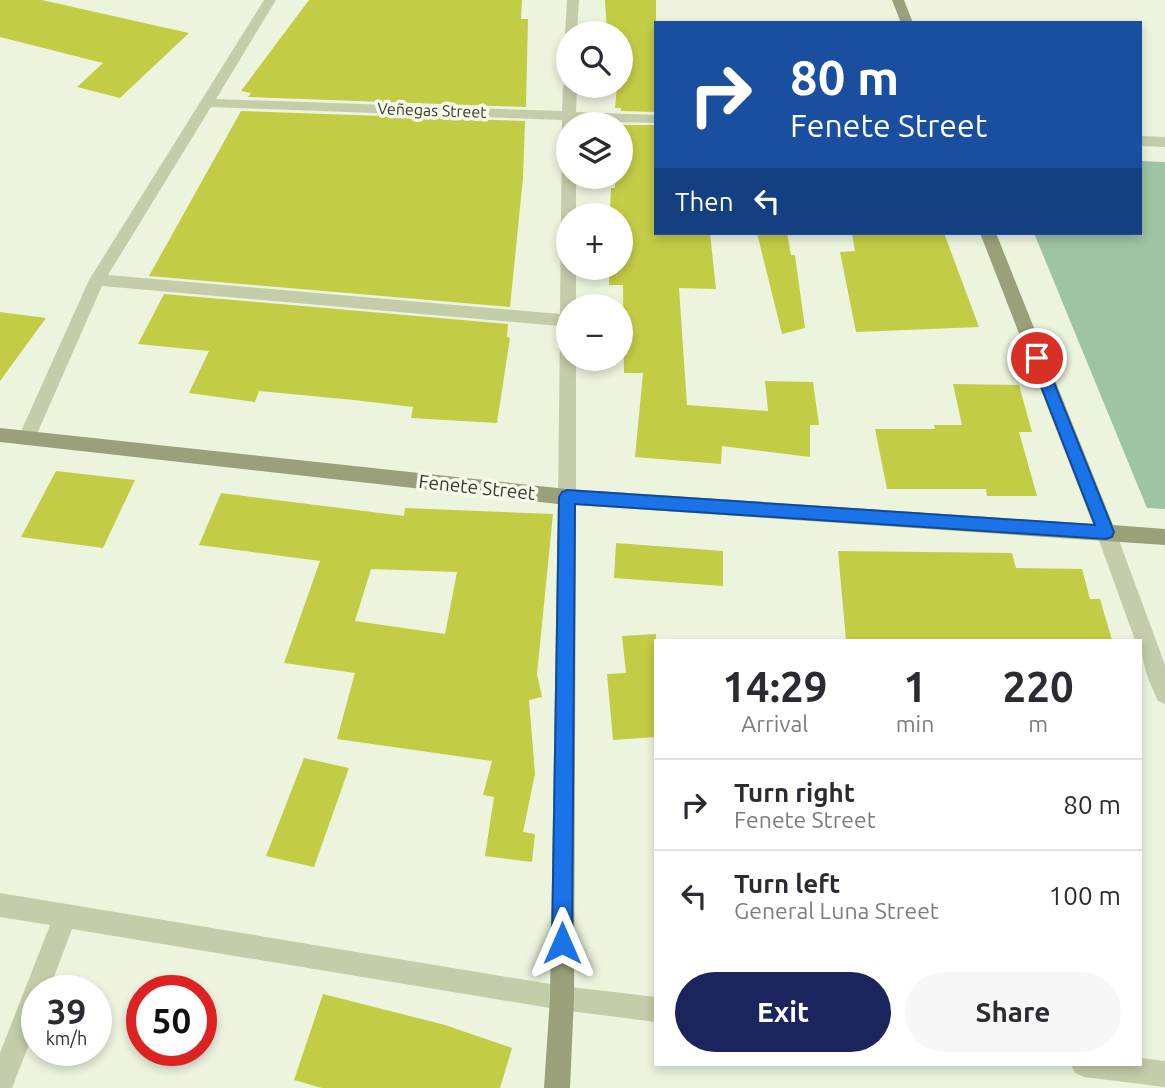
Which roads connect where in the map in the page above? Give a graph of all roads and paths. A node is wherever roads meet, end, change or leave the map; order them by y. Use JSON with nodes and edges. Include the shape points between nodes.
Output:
{"nodes":[{"id":1,"x":270,"y":0,"type":"edge"},
{"id":2,"x":573,"y":0,"type":"edge"},
{"id":3,"x":898,"y":0,"type":"edge"},
{"id":4,"x":572,"y":21,"type":"edge"},
{"id":5,"x":906,"y":21,"type":"edge"},
{"id":6,"x":207,"y":103,"type":"junction"},
{"id":7,"x":654,"y":119,"type":"edge"},
{"id":8,"x":633,"y":120,"type":"edge"},
{"id":9,"x":556,"y":121,"type":"edge"},
{"id":10,"x":1142,"y":141,"type":"edge"},
{"id":11,"x":1165,"y":142,"type":"edge"},
{"id":12,"x":569,"y":189,"type":"edge"},
{"id":13,"x":989,"y":235,"type":"edge"},
{"id":14,"x":97,"y":280,"type":"junction"},
{"id":15,"x":568,"y":294,"type":"edge"},
{"id":16,"x":556,"y":320,"type":"edge"},
{"id":17,"x":568,"y":371,"type":"edge"},
{"id":18,"x":0,"y":435,"type":"edge"},
{"id":19,"x":27,"y":438,"type":"junction"},
{"id":20,"x":567,"y":497,"type":"junction"},
{"id":21,"x":1106,"y":532,"type":"junction"},
{"id":22,"x":1165,"y":537,"type":"edge"},
{"id":23,"x":1165,"y":694,"type":"edge"},
{"id":24,"x":0,"y":905,"type":"edge"},
{"id":25,"x":65,"y":917,"type":"junction"},
{"id":26,"x":43,"y":975,"type":"edge"},
{"id":27,"x":562,"y":998,"type":"junction"},
{"id":28,"x":654,"y":1010,"type":"edge"},
{"id":29,"x":21,"y":1032,"type":"edge"},
{"id":30,"x":1100,"y":1066,"type":"edge"},
{"id":31,"x":1165,"y":1074,"type":"edge"},
{"id":32,"x":0,"y":1086,"type":"edge"},
{"id":33,"x":557,"y":1088,"type":"edge"}],
"edges":[{"from":1,"to":6,"type":"street"},
{"from":2,"to":4,"type":"street"},
{"from":3,"to":5,"type":"main road"},
{"from":6,"to":9,"type":"street","name":"Veñegas Street"},
{"from":6,"to":14,"type":"street"},
{"from":7,"to":8,"type":"street","name":"Veñegas Street"},
{"from":10,"to":11,"type":"street"},
{"from":12,"to":15,"type":"street"},
{"from":13,"to":21,"type":"main road"},
{"from":14,"to":16,"type":"street"},
{"from":14,"to":19,"type":"street"},
{"from":17,"to":20,"type":"street"},
{"from":18,"to":19,"type":"main road","name":"Fenete Street"},
{"from":19,"to":20,"type":"main road","name":"Fenete Street"},
{"from":20,"to":21,"type":"main road","name":"Fenete Street"},
{"from":20,"to":27,"type":"main road"},
{"from":21,"to":22,"type":"main road","name":"Fenete Street"},
{"from":21,"to":23,"type":"street"},
{"from":24,"to":25,"type":"street"},
{"from":25,"to":26,"type":"street"},
{"from":25,"to":27,"type":"street"},
{"from":27,"to":28,"type":"street"},
{"from":27,"to":33,"type":"main road"},
{"from":29,"to":32,"type":"street"},
{"from":30,"to":31,"type":"street"}]}
